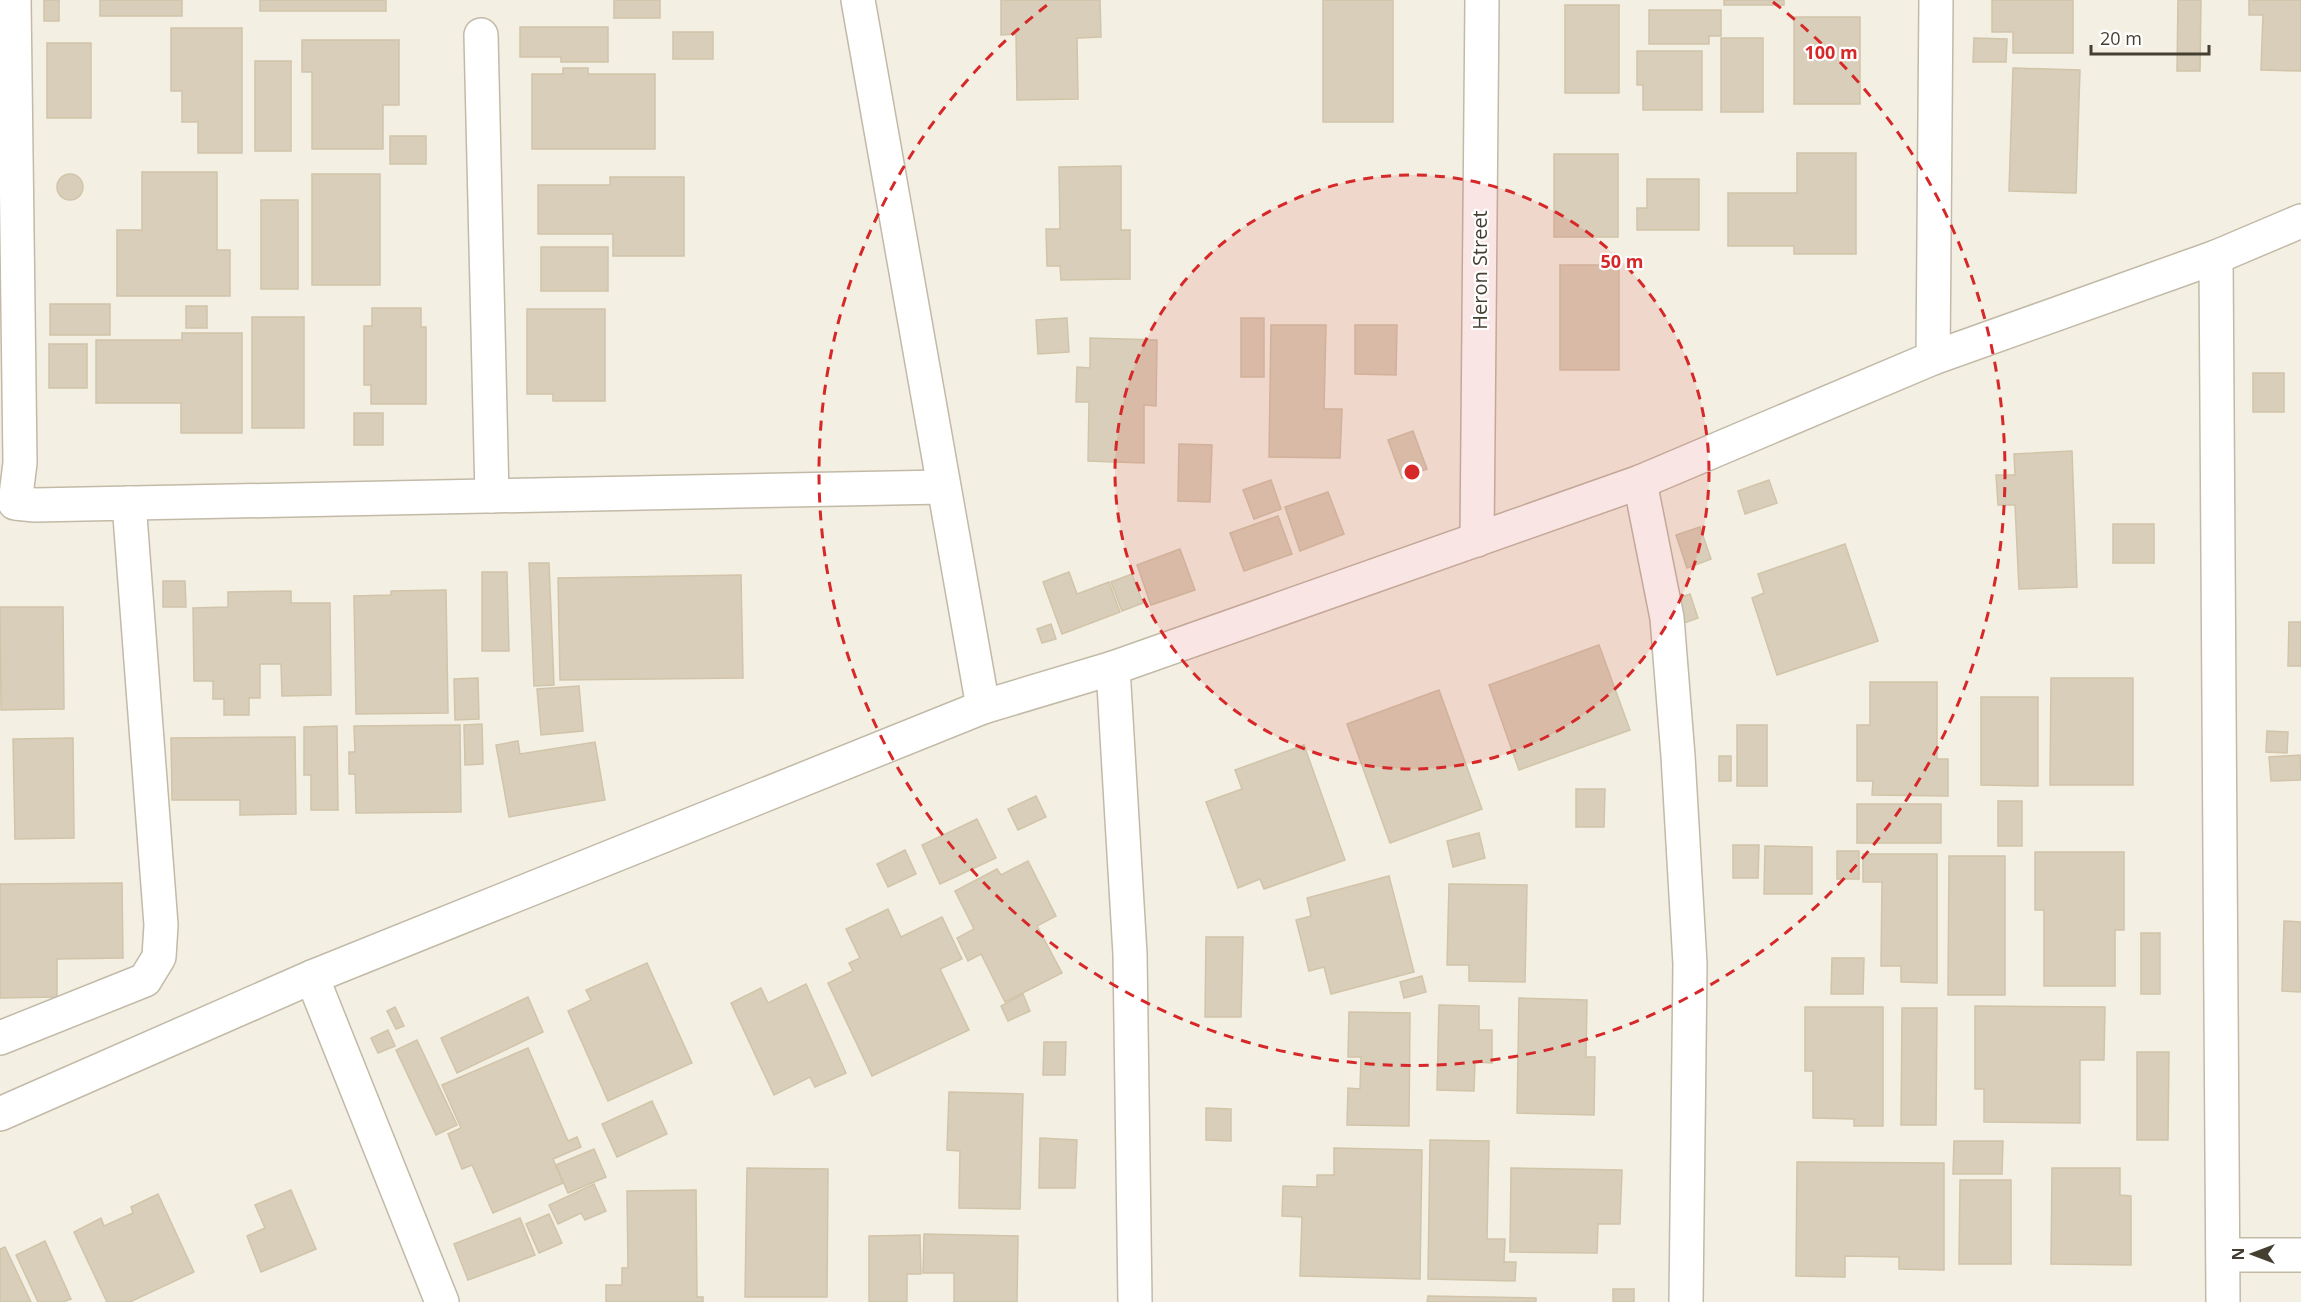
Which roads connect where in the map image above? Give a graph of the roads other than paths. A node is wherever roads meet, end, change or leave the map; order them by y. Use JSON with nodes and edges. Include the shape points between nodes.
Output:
{"nodes":[{"id":1,"x":14,"y":0,"type":"edge"},
{"id":2,"x":858,"y":0,"type":"edge"},
{"id":3,"x":1482,"y":0,"type":"edge"},
{"id":4,"x":1936,"y":0,"type":"edge"},
{"id":5,"x":481,"y":35,"type":"dead end"},
{"id":6,"x":2301,"y":221,"type":"edge"},
{"id":7,"x":2216,"y":257,"type":"junction"},
{"id":8,"x":1933,"y":358,"type":"junction"},
{"id":9,"x":1640,"y":482,"type":"junction"},
{"id":10,"x":943,"y":487,"type":"junction"},
{"id":11,"x":492,"y":496,"type":"junction"},
{"id":12,"x":7,"y":503,"type":"edge"},
{"id":13,"x":129,"y":503,"type":"junction"},
{"id":14,"x":1477,"y":540,"type":"junction"},
{"id":15,"x":1113,"y":668,"type":"junction"},
{"id":16,"x":983,"y":706,"type":"junction"},
{"id":17,"x":312,"y":977,"type":"junction"},
{"id":18,"x":0,"y":1038,"type":"edge"},
{"id":19,"x":0,"y":1114,"type":"edge"},
{"id":20,"x":2224,"y":1255,"type":"junction"},
{"id":21,"x":2301,"y":1255,"type":"edge"},
{"id":22,"x":442,"y":1302,"type":"edge"},
{"id":23,"x":1135,"y":1302,"type":"edge"},
{"id":24,"x":1686,"y":1302,"type":"edge"},
{"id":25,"x":2223,"y":1302,"type":"edge"}],
"edges":[{"from":1,"to":12,"type":"street","via":[[20,463]]},
{"from":2,"to":10,"type":"street"},
{"from":3,"to":14,"type":"street","name":"Heron Street"},
{"from":4,"to":8,"type":"street"},
{"from":5,"to":11,"type":"street"},
{"from":6,"to":7,"type":"street"},
{"from":7,"to":8,"type":"street"},
{"from":7,"to":20,"type":"street"},
{"from":8,"to":9,"type":"street"},
{"from":9,"to":14,"type":"street"},
{"from":9,"to":24,"type":"street","via":[[1667,618],[1689,941]]},
{"from":10,"to":11,"type":"street"},
{"from":10,"to":16,"type":"street"},
{"from":11,"to":13,"type":"street"},
{"from":12,"to":13,"type":"street"},
{"from":13,"to":18,"type":"street","via":[[161,925],[159,957],[145,980]]},
{"from":14,"to":15,"type":"street"},
{"from":15,"to":16,"type":"street"},
{"from":15,"to":23,"type":"street","via":[[1130,954]]},
{"from":16,"to":17,"type":"street"},
{"from":17,"to":19,"type":"street"},
{"from":17,"to":22,"type":"street"},
{"from":20,"to":21,"type":"street"},
{"from":20,"to":25,"type":"street"}]}
